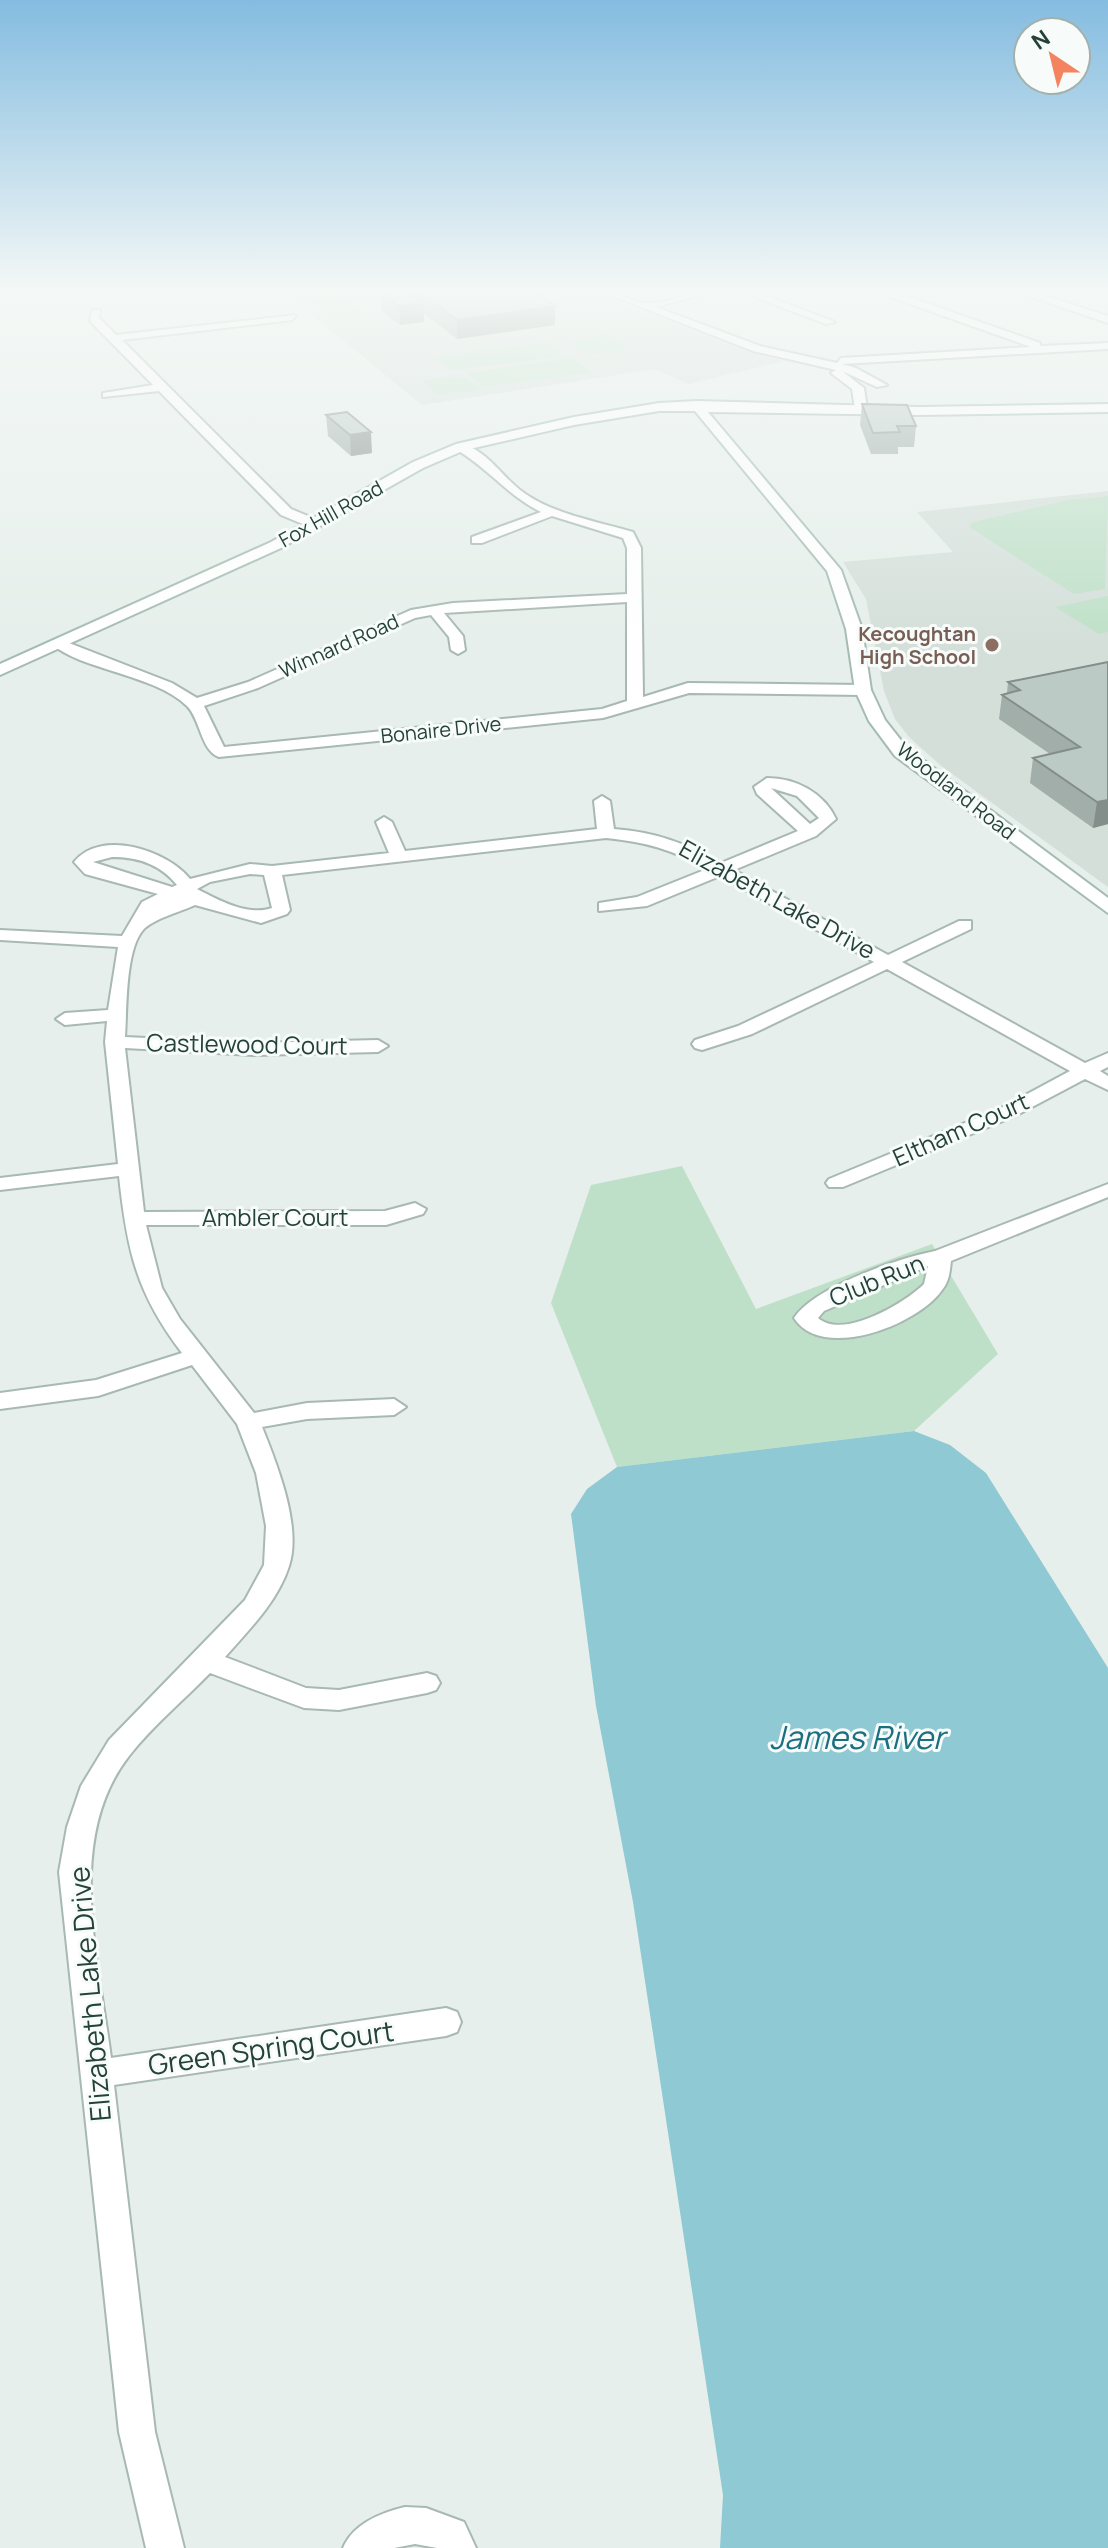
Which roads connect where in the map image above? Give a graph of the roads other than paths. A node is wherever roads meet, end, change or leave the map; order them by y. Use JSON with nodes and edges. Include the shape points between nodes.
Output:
{"nodes":[{"id":1,"x":179,"y":407,"type":"edge"},
{"id":2,"x":673,"y":407,"type":"edge"},
{"id":3,"x":698,"y":407,"type":"edge"},
{"id":4,"x":775,"y":407,"type":"edge"},
{"id":5,"x":883,"y":407,"type":"edge"},
{"id":6,"x":1108,"y":408,"type":"edge"},
{"id":7,"x":861,"y":409,"type":"joint"},
{"id":8,"x":883,"y":410,"type":"junction"},
{"id":9,"x":461,"y":447,"type":"junction"},
{"id":10,"x":552,"y":512,"type":"junction"},
{"id":11,"x":315,"y":524,"type":"junction"},
{"id":12,"x":477,"y":540,"type":"dead end"},
{"id":13,"x":632,"y":598,"type":"junction"},
{"id":14,"x":434,"y":609,"type":"junction"},
{"id":15,"x":59,"y":644,"type":"junction"},
{"id":16,"x":458,"y":650,"type":"dead end"},
{"id":17,"x":0,"y":670,"type":"edge"},
{"id":18,"x":863,"y":690,"type":"junction"},
{"id":19,"x":195,"y":704,"type":"junction"},
{"id":20,"x":635,"y":704,"type":"junction"},
{"id":21,"x":602,"y":801,"type":"dead end"},
{"id":22,"x":384,"y":822,"type":"dead end"},
{"id":23,"x":810,"y":832,"type":"dead end"},
{"id":24,"x":606,"y":833,"type":"junction"},
{"id":25,"x":399,"y":856,"type":"junction"},
{"id":26,"x":722,"y":869,"type":"junction"},
{"id":27,"x":272,"y":871,"type":"junction"},
{"id":28,"x":184,"y":892,"type":"junction"},
{"id":29,"x":605,"y":907,"type":"dead end"},
{"id":30,"x":1108,"y":907,"type":"edge"},
{"id":31,"x":965,"y":925,"type":"dead end"},
{"id":32,"x":0,"y":935,"type":"edge"},
{"id":33,"x":131,"y":939,"type":"junction"},
{"id":34,"x":887,"y":961,"type":"junction"},
{"id":35,"x":65,"y":1019,"type":"dead end"},
{"id":36,"x":115,"y":1029,"type":"junction"},
{"id":37,"x":702,"y":1044,"type":"dead end"},
{"id":38,"x":378,"y":1046,"type":"dead end"},
{"id":39,"x":1108,"y":1059,"type":"edge"},
{"id":40,"x":1084,"y":1071,"type":"junction"},
{"id":41,"x":1108,"y":1084,"type":"edge"},
{"id":42,"x":129,"y":1169,"type":"junction"},
{"id":43,"x":836,"y":1183,"type":"dead end"},
{"id":44,"x":0,"y":1184,"type":"edge"},
{"id":45,"x":1108,"y":1190,"type":"edge"},
{"id":46,"x":415,"y":1209,"type":"dead end"},
{"id":47,"x":134,"y":1219,"type":"junction"},
{"id":48,"x":940,"y":1257,"type":"junction"},
{"id":49,"x":196,"y":1356,"type":"junction"},
{"id":50,"x":0,"y":1401,"type":"edge"},
{"id":51,"x":394,"y":1407,"type":"dead end"},
{"id":52,"x":248,"y":1422,"type":"junction"},
{"id":53,"x":206,"y":1661,"type":"junction"},
{"id":54,"x":427,"y":1683,"type":"dead end"},
{"id":55,"x":446,"y":2022,"type":"dead end"},
{"id":56,"x":95,"y":2074,"type":"junction"},
{"id":57,"x":165,"y":2548,"type":"edge"},
{"id":58,"x":362,"y":2548,"type":"edge"},
{"id":59,"x":457,"y":2548,"type":"edge"}],
"edges":[{"from":1,"to":11,"type":"street","via":[[286,512]]},
{"from":2,"to":9,"type":"main road","name":"Fox Hill Road","via":[[625,411]]},
{"from":3,"to":18,"type":"main road","name":"Woodland Road","via":[[834,570],[854,629]]},
{"from":4,"to":7,"type":"main road","name":"Fox Hill Road"},
{"from":5,"to":8,"type":"street"},
{"from":6,"to":8,"type":"main road","name":"Fox Hill Road"},
{"from":7,"to":8,"type":"main road","name":"Fox Hill Road"},
{"from":9,"to":10,"type":"street","via":[[487,462],[515,492]]},
{"from":9,"to":11,"type":"main road","name":"Fox Hill Road","via":[[418,465]]},
{"from":10,"to":12,"type":"street"},
{"from":10,"to":13,"type":"street","via":[[628,535],[634,548]]},
{"from":11,"to":15,"type":"main road","name":"Fox Hill Road"},
{"from":13,"to":14,"type":"street","name":"Winnard Road"},
{"from":13,"to":20,"type":"street"},
{"from":14,"to":16,"type":"street","via":[[456,636]]},
{"from":14,"to":19,"type":"street","name":"Winnard Road","via":[[391,620],[253,685]]},
{"from":15,"to":17,"type":"main road","name":"Fox Hill Road"},
{"from":15,"to":19,"type":"street","via":[[167,686]]},
{"from":18,"to":20,"type":"street","name":"Bonaire Drive","via":[[688,688]]},
{"from":18,"to":30,"type":"main road","name":"Woodland Road","via":[[877,721],[901,752]]},
{"from":19,"to":20,"type":"street","name":"Bonaire Drive","via":[[219,752],[603,713]]},
{"from":21,"to":24,"type":"street"},
{"from":22,"to":25,"type":"street"},
{"from":23,"to":26,"type":"street"},
{"from":24,"to":25,"type":"street","name":"Elizabeth Lake Drive"},
{"from":24,"to":26,"type":"street","name":"Elizabeth Lake Drive","via":[[664,840]]},
{"from":25,"to":27,"type":"street","name":"Elizabeth Lake Drive"},
{"from":26,"to":29,"type":"street","via":[[641,902]]},
{"from":26,"to":34,"type":"street","name":"Elizabeth Lake Drive"},
{"from":27,"to":28,"type":"street","name":"Elizabeth Lake Drive"},
{"from":27,"to":28,"type":"street","via":[[281,906],[274,916],[256,917]]},
{"from":28,"to":33,"type":"street","name":"Elizabeth Lake Drive"},
{"from":31,"to":34,"type":"street"},
{"from":32,"to":33,"type":"street","via":[[76,940],[81,945]]},
{"from":33,"to":36,"type":"street","name":"Elizabeth Lake Drive"},
{"from":34,"to":37,"type":"street","via":[[745,1030]]},
{"from":34,"to":40,"type":"street","name":"Elizabeth Lake Drive"},
{"from":35,"to":36,"type":"street"},
{"from":36,"to":38,"type":"street","name":"Castlewood Court","via":[[253,1049]]},
{"from":36,"to":42,"type":"street","name":"Elizabeth Lake Drive"},
{"from":39,"to":40,"type":"street","name":"Eltham Court"},
{"from":40,"to":41,"type":"street","name":"Elizabeth Lake Drive"},
{"from":40,"to":43,"type":"street","name":"Eltham Court","via":[[1008,1112]]},
{"from":42,"to":44,"type":"street"},
{"from":42,"to":47,"type":"street","name":"Elizabeth Lake Drive"},
{"from":45,"to":48,"type":"street","name":"Club Run"},
{"from":46,"to":47,"type":"street","name":"Ambler Court","via":[[386,1218]]},
{"from":47,"to":49,"type":"street","name":"Elizabeth Lake Drive","via":[[151,1288]]},
{"from":48,"to":48,"type":"street","name":"Club Run","via":[[913,1262],[816,1306],[805,1318],[816,1330],[831,1333],[871,1324],[925,1295],[937,1280]]},
{"from":49,"to":50,"type":"street","via":[[98,1388]]},
{"from":49,"to":52,"type":"street","name":"Elizabeth Lake Drive"},
{"from":51,"to":52,"type":"street","via":[[307,1411]]},
{"from":52,"to":53,"type":"street","name":"Elizabeth Lake Drive","via":[[268,1473],[278,1526],[277,1565],[254,1607]]},
{"from":53,"to":54,"type":"street","via":[[304,1698],[339,1700]]},
{"from":53,"to":56,"type":"street","name":"Elizabeth Lake Drive","via":[[119,1748],[95,1786],[81,1827],[74,1872]]},
{"from":55,"to":56,"type":"street","name":"Green Spring Court"},
{"from":56,"to":57,"type":"street","name":"Elizabeth Lake Drive","via":[[137,2432]]},
{"from":58,"to":59,"type":"street","via":[[393,2527],[426,2524],[451,2535]]}]}
